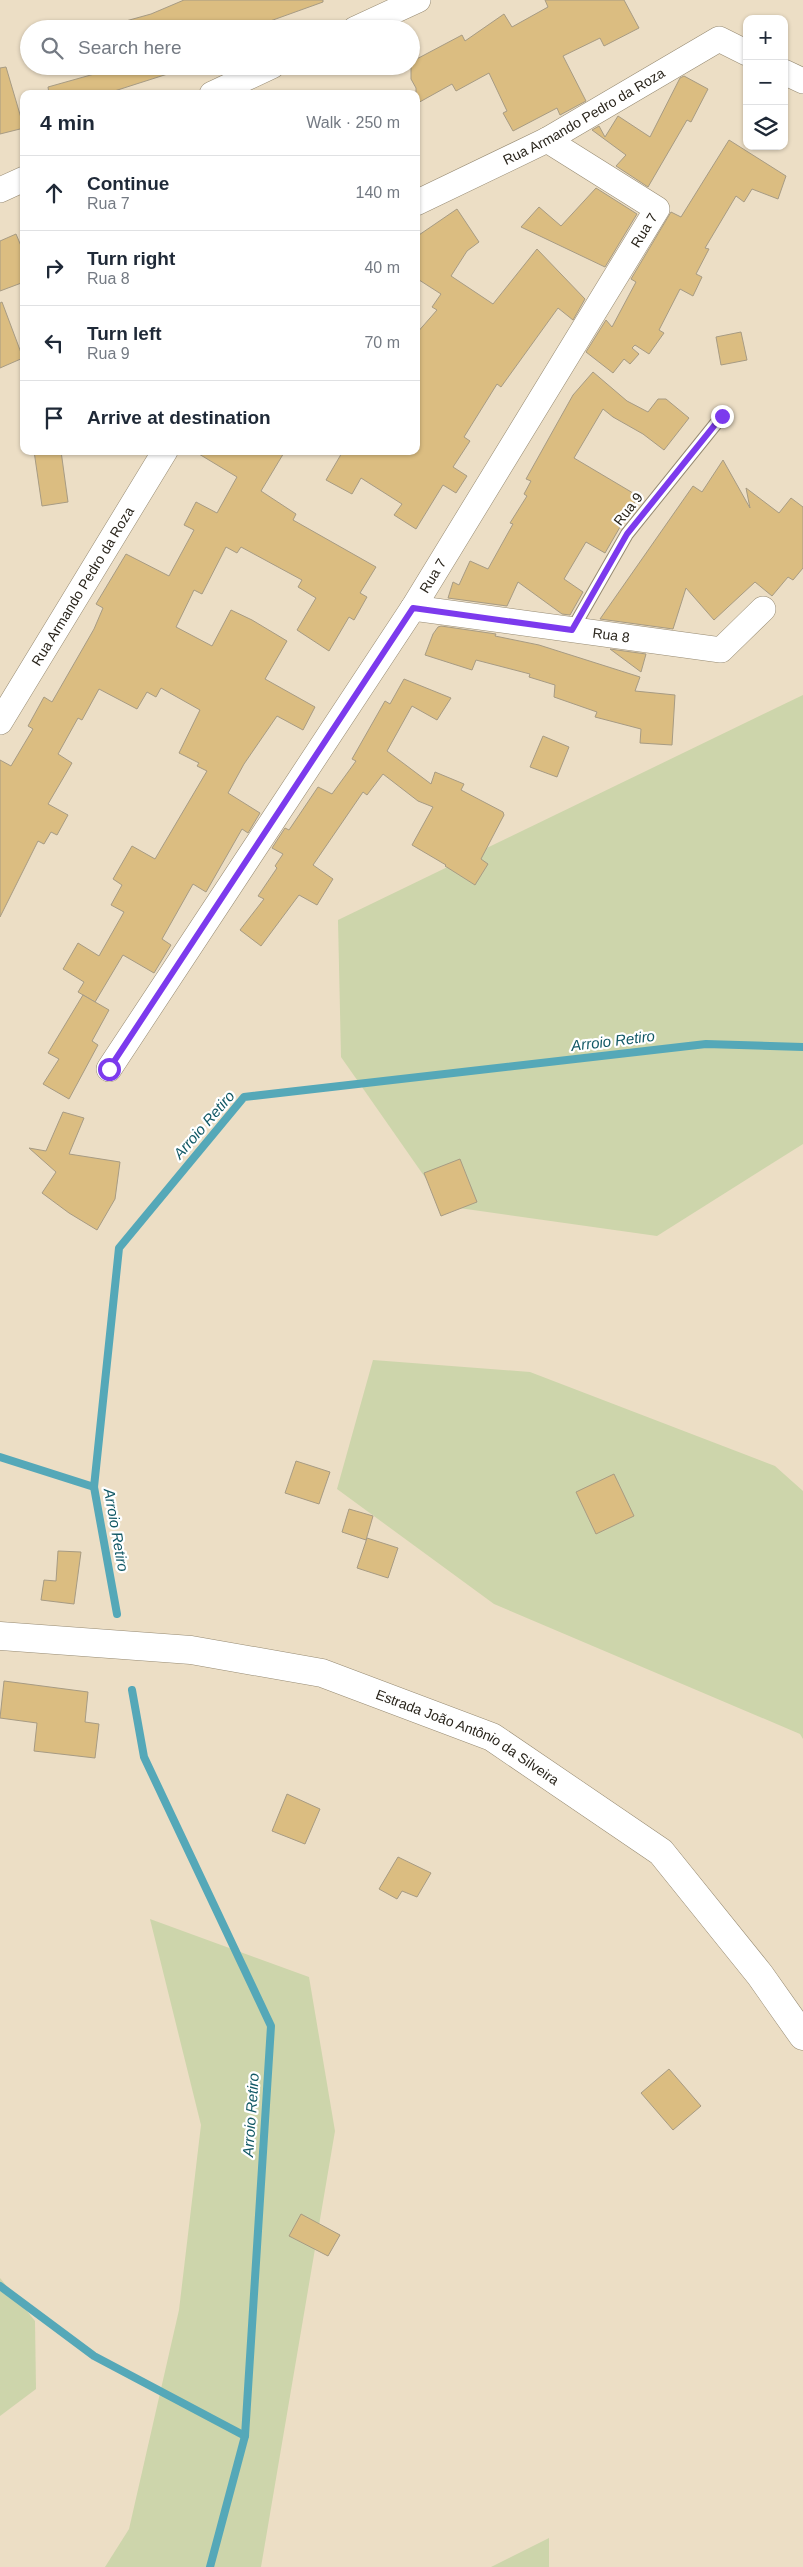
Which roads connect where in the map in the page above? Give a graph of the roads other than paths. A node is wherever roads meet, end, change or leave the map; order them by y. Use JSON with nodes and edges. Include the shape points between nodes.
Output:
{"nodes":[{"id":1,"x":418,"y":0,"type":"edge"},
{"id":2,"x":375,"y":20,"type":"edge"},
{"id":3,"x":743,"y":51,"type":"edge"},
{"id":4,"x":788,"y":74,"type":"edge"},
{"id":5,"x":253,"y":75,"type":"edge"},
{"id":6,"x":803,"y":81,"type":"edge"},
{"id":7,"x":221,"y":90,"type":"edge"},
{"id":8,"x":547,"y":140,"type":"junction"},
{"id":9,"x":20,"y":181,"type":"edge"},
{"id":10,"x":0,"y":190,"type":"edge"},
{"id":11,"x":420,"y":201,"type":"edge"},
{"id":12,"x":722,"y":416,"type":"dead end"},
{"id":13,"x":163,"y":455,"type":"edge"},
{"id":14,"x":413,"y":608,"type":"junction"},
{"id":15,"x":763,"y":609,"type":"dead end"},
{"id":16,"x":572,"y":630,"type":"junction"},
{"id":17,"x":0,"y":722,"type":"edge"},
{"id":18,"x":109,"y":1069,"type":"dead end"},
{"id":19,"x":8,"y":1635,"type":"edge"},
{"id":20,"x":803,"y":2036,"type":"edge"}],
"edges":[{"from":1,"to":2,"type":"street"},
{"from":3,"to":8,"type":"street","name":"Rua Armando Pedro da Roza","via":[[718,39]]},
{"from":4,"to":6,"type":"street"},
{"from":5,"to":7,"type":"street"},
{"from":8,"to":11,"type":"street","name":"Rua Armando Pedro da Roza"},
{"from":8,"to":14,"type":"street","name":"Rua 7","via":[[657,209]]},
{"from":9,"to":10,"type":"street"},
{"from":12,"to":16,"type":"lane","name":"Rua 9","via":[[627,534]]},
{"from":13,"to":17,"type":"street","name":"Rua Armando Pedro da Roza"},
{"from":14,"to":16,"type":"street","name":"Rua 8"},
{"from":14,"to":18,"type":"street","name":"Rua 7"},
{"from":15,"to":16,"type":"street","name":"Rua 8","via":[[721,650]]},
{"from":19,"to":20,"type":"main road","name":"Estrada João Antônio da Silveira","via":[[191,1650],[322,1672],[492,1737],[661,1852],[760,1975]]}]}
